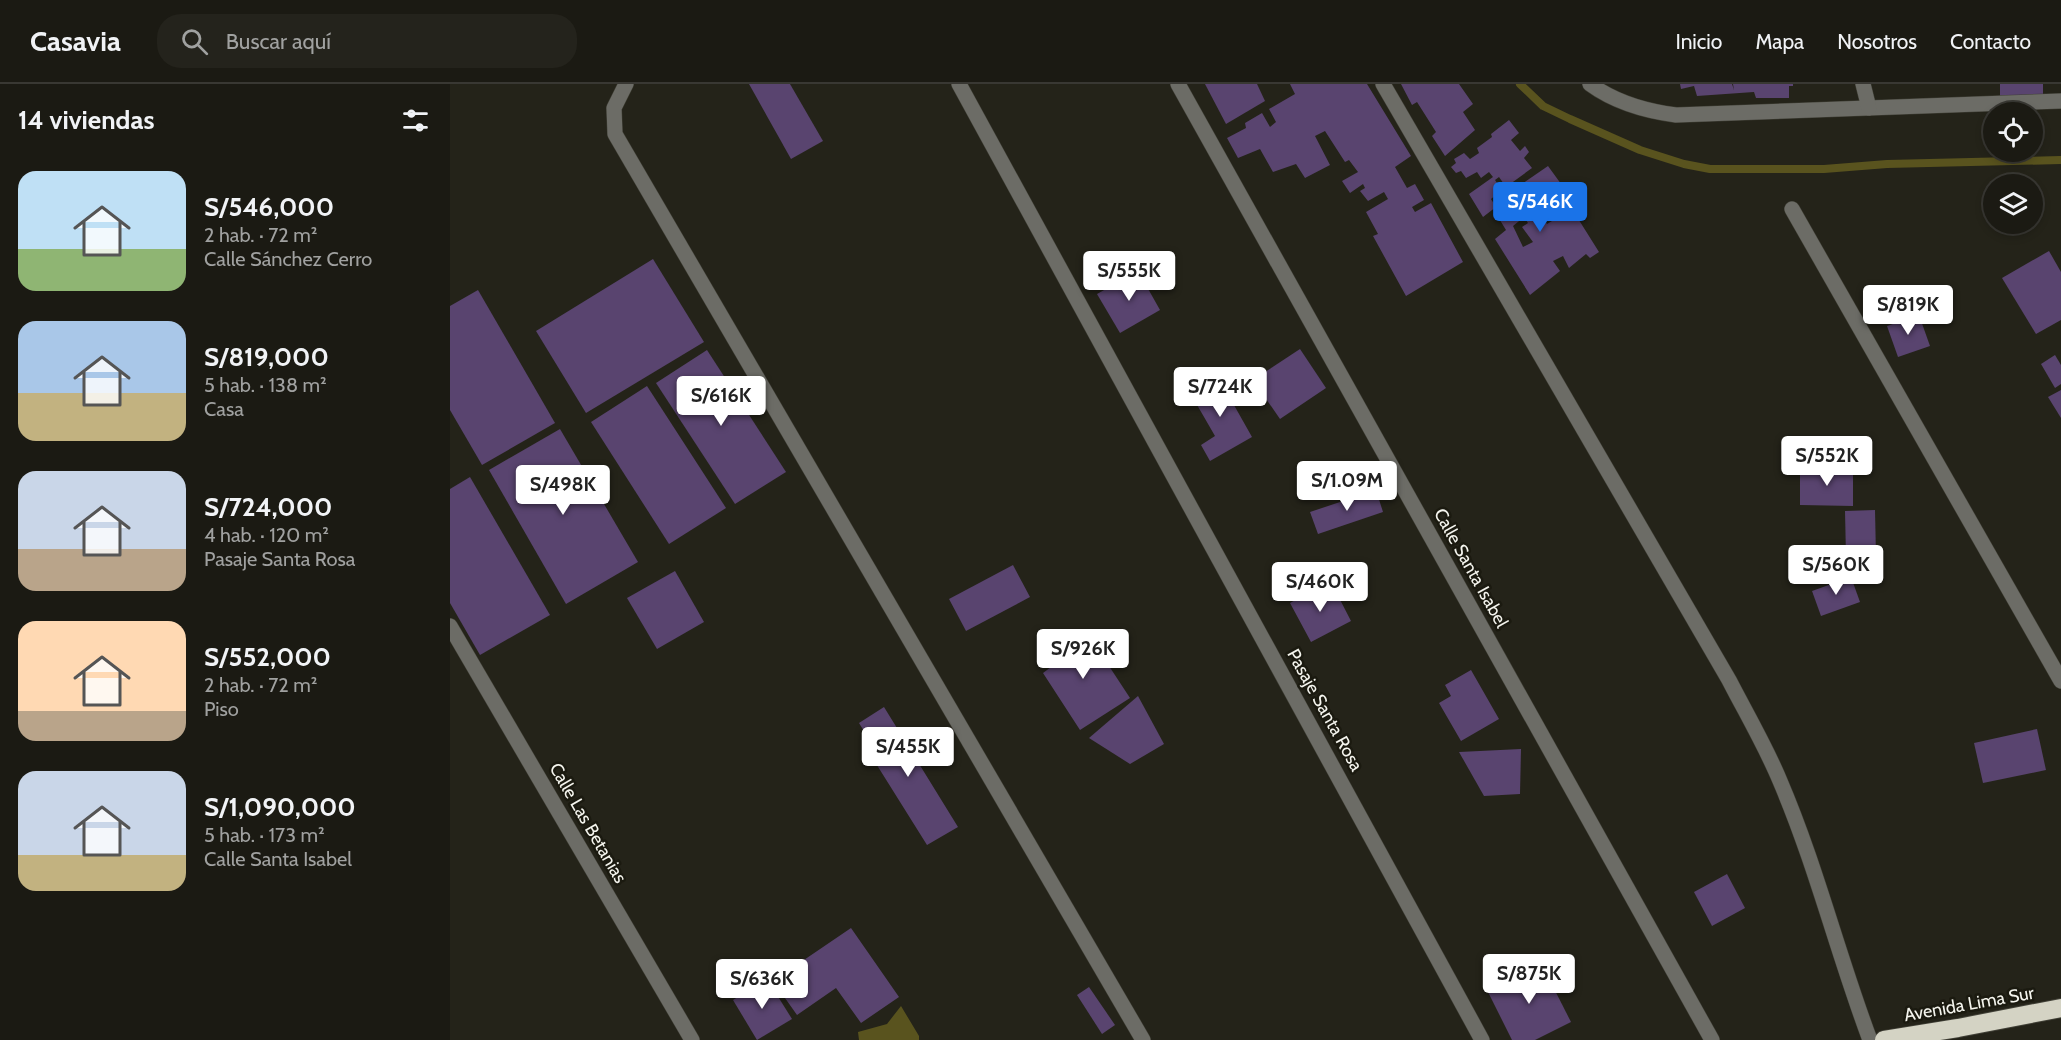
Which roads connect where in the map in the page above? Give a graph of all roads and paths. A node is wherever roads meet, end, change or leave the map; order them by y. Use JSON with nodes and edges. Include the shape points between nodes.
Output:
{"nodes":[{"id":1,"x":626,"y":84,"type":"edge"},
{"id":2,"x":959,"y":84,"type":"edge"},
{"id":3,"x":1178,"y":84,"type":"edge"},
{"id":4,"x":1383,"y":84,"type":"edge"},
{"id":5,"x":1590,"y":84,"type":"edge"},
{"id":6,"x":1863,"y":84,"type":"edge"},
{"id":7,"x":2061,"y":101,"type":"edge"},
{"id":8,"x":1869,"y":108,"type":"junction"},
{"id":9,"x":1792,"y":209,"type":"dead end"},
{"id":10,"x":450,"y":626,"type":"edge"},
{"id":11,"x":2061,"y":681,"type":"edge"},
{"id":12,"x":2061,"y":1008,"type":"edge"},
{"id":13,"x":692,"y":1040,"type":"edge"},
{"id":14,"x":1143,"y":1040,"type":"edge"},
{"id":15,"x":1482,"y":1040,"type":"edge"},
{"id":16,"x":1712,"y":1040,"type":"edge"},
{"id":17,"x":1870,"y":1040,"type":"edge"},
{"id":18,"x":1884,"y":1040,"type":"edge"}],
"edges":[{"from":1,"to":14,"type":"street","via":[[614,108],[615,134]]},
{"from":2,"to":15,"type":"street","name":"Pasaje Santa Rosa"},
{"from":3,"to":16,"type":"street","name":"Calle Santa Isabel"},
{"from":4,"to":17,"type":"street","via":[[1729,680],[1763,746],[1800,835]]},
{"from":5,"to":8,"type":"street","via":[[1635,108],[1676,115]]},
{"from":6,"to":8,"type":"street"},
{"from":7,"to":8,"type":"street"},
{"from":9,"to":11,"type":"street"},
{"from":10,"to":13,"type":"street","name":"Calle Las Betanias"},
{"from":12,"to":18,"type":"highway","name":"Avenida Lima Sur"}]}
